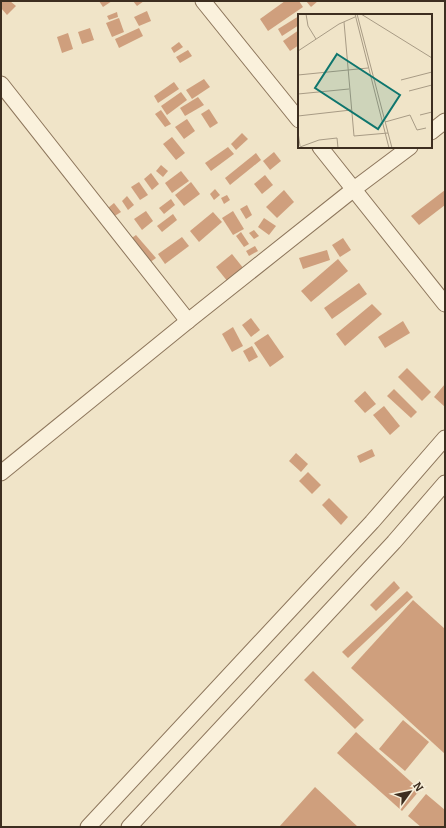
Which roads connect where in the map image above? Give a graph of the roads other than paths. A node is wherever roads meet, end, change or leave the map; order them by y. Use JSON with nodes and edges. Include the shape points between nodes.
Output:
{"nodes":[{"id":1,"x":203,"y":1,"type":"edge"},
{"id":2,"x":1,"y":84,"type":"edge"},
{"id":3,"x":298,"y":119,"type":"edge"},
{"id":4,"x":445,"y":121,"type":"edge"},
{"id":5,"x":432,"y":131,"type":"edge"},
{"id":6,"x":321,"y":148,"type":"edge"},
{"id":7,"x":409,"y":148,"type":"edge"},
{"id":8,"x":354,"y":189,"type":"junction"},
{"id":9,"x":445,"y":304,"type":"edge"},
{"id":10,"x":188,"y":321,"type":"junction"},
{"id":11,"x":445,"y":438,"type":"edge"},
{"id":12,"x":3,"y":468,"type":"edge"},
{"id":13,"x":445,"y":483,"type":"edge"},
{"id":14,"x":88,"y":827,"type":"edge"},
{"id":15,"x":129,"y":827,"type":"edge"}],
"edges":[{"from":1,"to":3,"type":"street"},
{"from":2,"to":10,"type":"street"},
{"from":4,"to":5,"type":"street"},
{"from":6,"to":8,"type":"street"},
{"from":7,"to":8,"type":"street"},
{"from":8,"to":9,"type":"street"},
{"from":8,"to":10,"type":"street"},
{"from":10,"to":12,"type":"street"},
{"from":11,"to":14,"type":"street","via":[[366,528]]},
{"from":13,"to":15,"type":"street","via":[[394,542]]}]}
